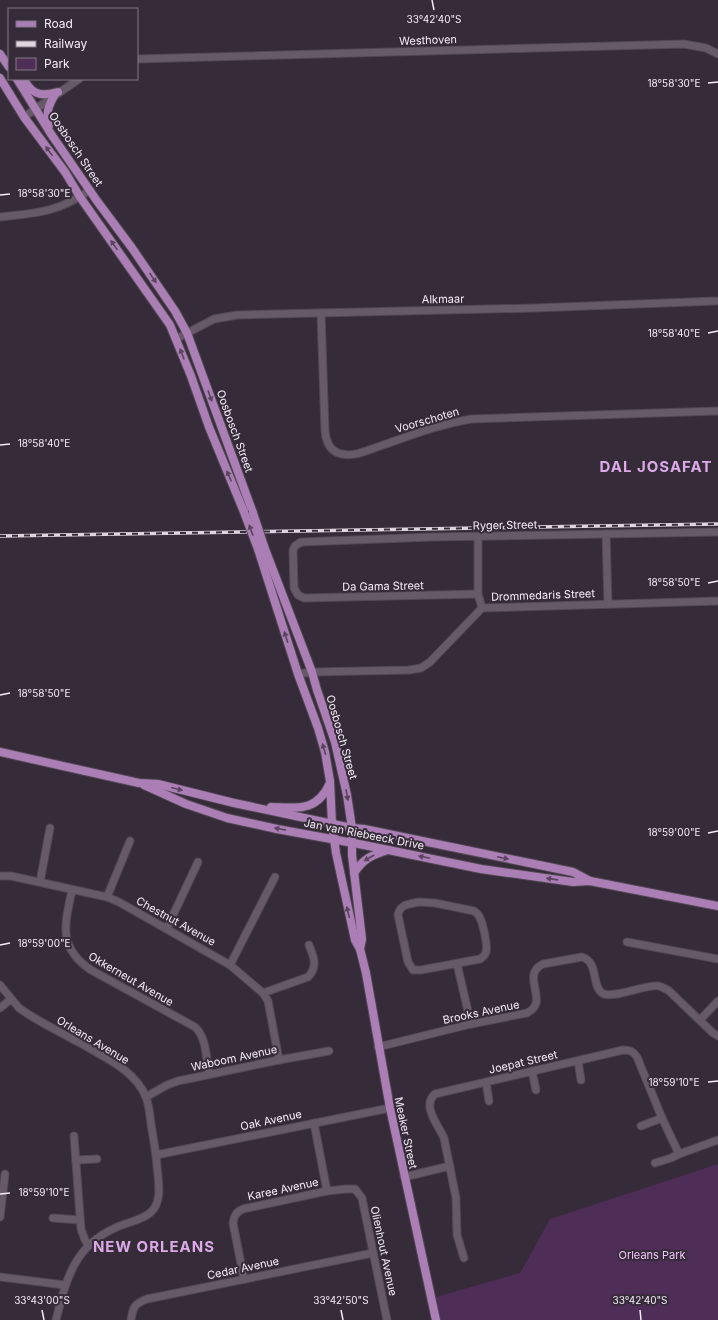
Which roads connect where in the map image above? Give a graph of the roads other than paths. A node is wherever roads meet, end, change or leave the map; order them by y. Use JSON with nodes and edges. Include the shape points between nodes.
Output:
{"nodes":[{"id":1,"x":0,"y":49,"type":"edge"},
{"id":2,"x":0,"y":54,"type":"edge"},
{"id":3,"x":718,"y":54,"type":"edge"},
{"id":4,"x":8,"y":58,"type":"edge"},
{"id":5,"x":138,"y":59,"type":"edge"},
{"id":6,"x":8,"y":66,"type":"edge"},
{"id":7,"x":0,"y":78,"type":"edge"},
{"id":8,"x":18,"y":80,"type":"edge"},
{"id":9,"x":24,"y":80,"type":"edge"},
{"id":10,"x":77,"y":80,"type":"edge"},
{"id":11,"x":57,"y":93,"type":"junction"},
{"id":12,"x":36,"y":109,"type":"junction"},
{"id":13,"x":24,"y":117,"type":"junction"},
{"id":14,"x":52,"y":134,"type":"junction"},
{"id":15,"x":90,"y":190,"type":"junction"},
{"id":16,"x":80,"y":197,"type":"junction"},
{"id":17,"x":0,"y":217,"type":"edge"},
{"id":18,"x":716,"y":301,"type":"dead end"},
{"id":19,"x":321,"y":313,"type":"junction"},
{"id":20,"x":187,"y":333,"type":"junction"},
{"id":21,"x":176,"y":339,"type":"junction"},
{"id":22,"x":718,"y":411,"type":"edge"},
{"id":23,"x":718,"y":532,"type":"edge"},
{"id":24,"x":606,"y":534,"type":"junction"},
{"id":25,"x":478,"y":537,"type":"junction"},
{"id":26,"x":262,"y":549,"type":"junction"},
{"id":27,"x":294,"y":588,"type":"joint"},
{"id":28,"x":478,"y":594,"type":"junction"},
{"id":29,"x":718,"y":601,"type":"edge"},
{"id":30,"x":608,"y":604,"type":"junction"},
{"id":31,"x":482,"y":608,"type":"junction"},
{"id":32,"x":312,"y":672,"type":"junction"},
{"id":33,"x":298,"y":674,"type":"junction"},
{"id":34,"x":0,"y":752,"type":"edge"},
{"id":35,"x":330,"y":781,"type":"junction"},
{"id":36,"x":139,"y":783,"type":"junction"},
{"id":37,"x":234,"y":803,"type":"junction"},
{"id":38,"x":332,"y":824,"type":"junction"},
{"id":39,"x":50,"y":828,"type":"dead end"},
{"id":40,"x":352,"y":828,"type":"junction"},
{"id":41,"x":334,"y":840,"type":"junction"},
{"id":42,"x":130,"y":841,"type":"dead end"},
{"id":43,"x":352,"y":843,"type":"junction"},
{"id":44,"x":389,"y":850,"type":"junction"},
{"id":45,"x":198,"y":862,"type":"dead end"},
{"id":46,"x":354,"y":873,"type":"junction"},
{"id":47,"x":0,"y":876,"type":"edge"},
{"id":48,"x":275,"y":877,"type":"dead end"},
{"id":49,"x":590,"y":881,"type":"junction"},
{"id":50,"x":40,"y":882,"type":"junction"},
{"id":51,"x":72,"y":890,"type":"junction"},
{"id":52,"x":107,"y":897,"type":"junction"},
{"id":53,"x":718,"y":906,"type":"edge"},
{"id":54,"x":167,"y":928,"type":"junction"},
{"id":55,"x":627,"y":942,"type":"dead end"},
{"id":56,"x":309,"y":945,"type":"dead end"},
{"id":57,"x":360,"y":949,"type":"junction"},
{"id":58,"x":718,"y":959,"type":"edge"},
{"id":59,"x":457,"y":964,"type":"junction"},
{"id":60,"x":230,"y":965,"type":"junction"},
{"id":61,"x":0,"y":985,"type":"edge"},
{"id":62,"x":263,"y":993,"type":"junction"},
{"id":63,"x":11,"y":999,"type":"junction"},
{"id":64,"x":718,"y":1001,"type":"edge"},
{"id":65,"x":0,"y":1008,"type":"edge"},
{"id":66,"x":700,"y":1020,"type":"junction"},
{"id":67,"x":470,"y":1024,"type":"junction"},
{"id":68,"x":718,"y":1036,"type":"edge"},
{"id":69,"x":378,"y":1047,"type":"junction"},
{"id":70,"x":329,"y":1051,"type":"dead end"},
{"id":71,"x":279,"y":1060,"type":"junction"},
{"id":72,"x":578,"y":1061,"type":"junction"},
{"id":73,"x":532,"y":1071,"type":"junction"},
{"id":74,"x":209,"y":1074,"type":"junction"},
{"id":75,"x":581,"y":1080,"type":"dead end"},
{"id":76,"x":486,"y":1082,"type":"junction"},
{"id":77,"x":536,"y":1090,"type":"dead end"},
{"id":78,"x":146,"y":1097,"type":"junction"},
{"id":79,"x":489,"y":1101,"type":"dead end"},
{"id":80,"x":390,"y":1108,"type":"junction"},
{"id":81,"x":662,"y":1118,"type":"junction"},
{"id":82,"x":314,"y":1122,"type":"junction"},
{"id":83,"x":641,"y":1126,"type":"dead end"},
{"id":84,"x":74,"y":1136,"type":"dead end"},
{"id":85,"x":718,"y":1140,"type":"edge"},
{"id":86,"x":679,"y":1154,"type":"junction"},
{"id":87,"x":156,"y":1155,"type":"junction"},
{"id":88,"x":97,"y":1159,"type":"dead end"},
{"id":89,"x":76,"y":1160,"type":"junction"},
{"id":90,"x":655,"y":1164,"type":"dead end"},
{"id":91,"x":450,"y":1166,"type":"junction"},
{"id":92,"x":5,"y":1174,"type":"dead end"},
{"id":93,"x":404,"y":1177,"type":"junction"},
{"id":94,"x":355,"y":1190,"type":"joint"},
{"id":95,"x":327,"y":1191,"type":"junction"},
{"id":96,"x":0,"y":1217,"type":"edge"},
{"id":97,"x":53,"y":1218,"type":"dead end"},
{"id":98,"x":80,"y":1220,"type":"junction"},
{"id":99,"x":88,"y":1246,"type":"junction"},
{"id":100,"x":373,"y":1253,"type":"junction"},
{"id":101,"x":464,"y":1258,"type":"dead end"},
{"id":102,"x":0,"y":1277,"type":"edge"},
{"id":103,"x":244,"y":1279,"type":"junction"},
{"id":104,"x":64,"y":1285,"type":"junction"},
{"id":105,"x":56,"y":1320,"type":"edge"},
{"id":106,"x":131,"y":1320,"type":"edge"},
{"id":107,"x":387,"y":1320,"type":"edge"},
{"id":108,"x":436,"y":1320,"type":"edge"}],
"edges":[{"from":1,"to":4,"type":"main road"},
{"from":2,"to":6,"type":"main road"},
{"from":3,"to":5,"type":"street","name":"Westhoven","via":[[706,48],[684,44]]},
{"from":7,"to":13,"type":"main road","name":"Oosbosch Street"},
{"from":8,"to":12,"type":"main road","name":"Oosbosch Street"},
{"from":9,"to":11,"type":"main road","via":[[31,90],[38,94]]},
{"from":10,"to":11,"type":"street"},
{"from":11,"to":12,"type":"street"},
{"from":11,"to":14,"type":"main road","via":[[49,105],[47,115]]},
{"from":12,"to":13,"type":"street"},
{"from":12,"to":14,"type":"main road","name":"Oosbosch Street"},
{"from":16,"to":13,"type":"main road","name":"Oosbosch Street","one_way":true,"via":[[65,172]]},
{"from":14,"to":15,"type":"main road","name":"Oosbosch Street"},
{"from":15,"to":16,"type":"street"},
{"from":15,"to":20,"type":"main road","name":"Oosbosch Street","one_way":true,"via":[[137,254]]},
{"from":16,"to":17,"type":"street","via":[[55,209]]},
{"from":21,"to":16,"type":"main road","name":"Oosbosch Street","one_way":true,"via":[[170,325]]},
{"from":18,"to":19,"type":"street","name":"Alkmaar"},
{"from":19,"to":20,"type":"street","name":"Alkmaar","via":[[225,316]]},
{"from":19,"to":22,"type":"street","name":"Voorschoten","via":[[326,440],[335,452],[341,454],[358,453],[472,419]]},
{"from":20,"to":21,"type":"street","name":"Alkmaar"},
{"from":20,"to":26,"type":"main road","name":"Oosbosch Street","one_way":true,"bridge":true,"via":[[253,513]]},
{"from":26,"to":21,"type":"main road","name":"Oosbosch Street","one_way":true,"bridge":true,"via":[[208,427]]},
{"from":23,"to":24,"type":"street","name":"Ryger Street"},
{"from":24,"to":25,"type":"street","name":"Ryger Street"},
{"from":24,"to":30,"type":"street"},
{"from":25,"to":27,"type":"street","name":"Ryger Street","via":[[301,542],[293,550]]},
{"from":25,"to":28,"type":"street"},
{"from":26,"to":32,"type":"main road","name":"Oosbosch Street"},
{"from":33,"to":26,"type":"main road","name":"Oosbosch Street","one_way":true},
{"from":27,"to":28,"type":"street","name":"Da Gama Street","via":[[298,595],[304,598]]},
{"from":28,"to":31,"type":"street"},
{"from":29,"to":30,"type":"street","name":"Drommedaris Street"},
{"from":30,"to":31,"type":"street","name":"Drommedaris Street"},
{"from":31,"to":32,"type":"street","name":"Drommedaris Street","via":[[430,662],[421,668]]},
{"from":32,"to":33,"type":"street","name":"Drommedaris Street"},
{"from":32,"to":40,"type":"main road","name":"Oosbosch Street","one_way":true,"via":[[342,768]]},
{"from":35,"to":33,"type":"main road","name":"Oosbosch Street","one_way":true,"via":[[322,740]]},
{"from":34,"to":36,"type":"main road","name":"Jan van Riebeeck Drive"},
{"from":35,"to":37,"type":"main road","via":[[319,800],[307,806],[272,807]]},
{"from":35,"to":38,"type":"main road","name":"Oosbosch Street"},
{"from":36,"to":37,"type":"main road","name":"Jan van Riebeeck Drive","one_way":true,"via":[[158,784]]},
{"from":41,"to":36,"type":"main road","name":"Jan van Riebeeck Drive","one_way":true,"via":[[227,818],[186,804]]},
{"from":37,"to":38,"type":"main road","name":"Jan van Riebeeck Drive"},
{"from":38,"to":40,"type":"main road","name":"Jan van Riebeeck Drive"},
{"from":38,"to":41,"type":"main road","name":"Meaker Street"},
{"from":39,"to":50,"type":"street"},
{"from":40,"to":43,"type":"main road","name":"Meaker Street"},
{"from":40,"to":49,"type":"main road","name":"Jan van Riebeeck Drive","one_way":true,"via":[[573,872]]},
{"from":41,"to":43,"type":"main road","name":"Jan van Riebeeck Drive"},
{"from":57,"to":41,"type":"main road","name":"Meaker Street","one_way":true,"via":[[355,940],[345,901]]},
{"from":42,"to":52,"type":"street"},
{"from":43,"to":44,"type":"main road","name":"Jan van Riebeeck Drive"},
{"from":43,"to":46,"type":"main road","name":"Meaker Street"},
{"from":44,"to":46,"type":"main road","one_way":true,"via":[[371,856],[361,863]]},
{"from":49,"to":44,"type":"main road","name":"Jan van Riebeeck Drive","one_way":true,"via":[[573,882],[489,870]]},
{"from":45,"to":54,"type":"street"},
{"from":46,"to":57,"type":"main road","name":"Meaker Street","via":[[362,939]]},
{"from":47,"to":50,"type":"street","name":"Chestnut Avenue"},
{"from":48,"to":60,"type":"street"},
{"from":49,"to":53,"type":"main road","name":"Jan van Riebeeck Drive"},
{"from":50,"to":51,"type":"street","name":"Chestnut Avenue"},
{"from":51,"to":52,"type":"street","name":"Chestnut Avenue"},
{"from":51,"to":74,"type":"street","name":"Okkerneut Avenue","via":[[65,931],[73,954],[80,963],[91,970],[200,1031]]},
{"from":52,"to":54,"type":"street","name":"Chestnut Avenue"},
{"from":54,"to":60,"type":"street","name":"Chestnut Avenue"},
{"from":55,"to":58,"type":"street"},
{"from":56,"to":62,"type":"street","via":[[315,962],[312,973],[308,977]]},
{"from":57,"to":69,"type":"main road","name":"Meaker Street"},
{"from":59,"to":59,"type":"street","via":[[417,971],[410,967],[398,915],[401,907],[426,902],[474,911],[478,914],[482,923],[486,953],[480,959]]},
{"from":59,"to":67,"type":"street"},
{"from":60,"to":62,"type":"street","name":"Chestnut Avenue"},
{"from":61,"to":63,"type":"street","name":"Orleans Avenue"},
{"from":62,"to":71,"type":"street","name":"Chestnut Avenue","via":[[271,1010]]},
{"from":63,"to":65,"type":"street"},
{"from":63,"to":78,"type":"street","name":"Orleans Avenue","via":[[31,1016],[118,1065],[133,1077]]},
{"from":64,"to":66,"type":"street"},
{"from":66,"to":67,"type":"street","name":"Brooks Avenue","via":[[661,986],[607,995],[602,993],[598,989],[592,967],[586,958],[582,957],[538,966],[533,978],[537,1000],[533,1011]]},
{"from":66,"to":68,"type":"street","name":"Brooks Avenue"},
{"from":67,"to":69,"type":"street","name":"Brooks Avenue"},
{"from":69,"to":80,"type":"main road","name":"Meaker Street"},
{"from":70,"to":71,"type":"street","name":"Waboom Avenue"},
{"from":71,"to":74,"type":"street","name":"Waboom Avenue"},
{"from":72,"to":73,"type":"street","name":"Joepat Street"},
{"from":72,"to":75,"type":"street"},
{"from":72,"to":81,"type":"street","name":"Joepat Street","via":[[622,1050],[633,1052]]},
{"from":73,"to":76,"type":"street","name":"Joepat Street"},
{"from":73,"to":77,"type":"street"},
{"from":74,"to":78,"type":"street","name":"Waboom Avenue","via":[[173,1083]]},
{"from":76,"to":79,"type":"street"},
{"from":76,"to":91,"type":"street","name":"Joepat Street","via":[[440,1092],[431,1097],[431,1112],[444,1138]]},
{"from":78,"to":87,"type":"street","name":"Orleans Avenue"},
{"from":80,"to":82,"type":"street","name":"Oak Avenue"},
{"from":80,"to":93,"type":"main road","name":"Meaker Street"},
{"from":81,"to":83,"type":"street"},
{"from":81,"to":86,"type":"street","name":"Joepat Street"},
{"from":82,"to":87,"type":"street","name":"Oak Avenue"},
{"from":82,"to":95,"type":"street"},
{"from":84,"to":89,"type":"street"},
{"from":85,"to":86,"type":"street"},
{"from":86,"to":90,"type":"street"},
{"from":87,"to":99,"type":"street","name":"Orleans Avenue","via":[[159,1193],[157,1203],[151,1212],[107,1232]]},
{"from":88,"to":89,"type":"street"},
{"from":89,"to":98,"type":"street"},
{"from":91,"to":93,"type":"street"},
{"from":91,"to":101,"type":"street","name":"Joepat Street","via":[[456,1198],[457,1235]]},
{"from":92,"to":96,"type":"street"},
{"from":93,"to":108,"type":"main road","name":"Meaker Street"},
{"from":94,"to":95,"type":"street","name":"Karee Avenue","via":[[350,1188]]},
{"from":94,"to":100,"type":"street","name":"Olienhout Avenue","via":[[362,1198]]},
{"from":95,"to":103,"type":"street","name":"Karee Avenue","via":[[237,1212],[233,1223]]},
{"from":97,"to":98,"type":"street"},
{"from":98,"to":99,"type":"street"},
{"from":99,"to":104,"type":"street","name":"Orleans Avenue","via":[[79,1256]]},
{"from":100,"to":103,"type":"street","name":"Cedar Avenue"},
{"from":100,"to":107,"type":"street","name":"Olienhout Avenue"},
{"from":102,"to":104,"type":"street"},
{"from":103,"to":106,"type":"street","name":"Cedar Avenue","via":[[147,1299],[134,1306]]},
{"from":104,"to":105,"type":"street","name":"Orleans Avenue"}]}
